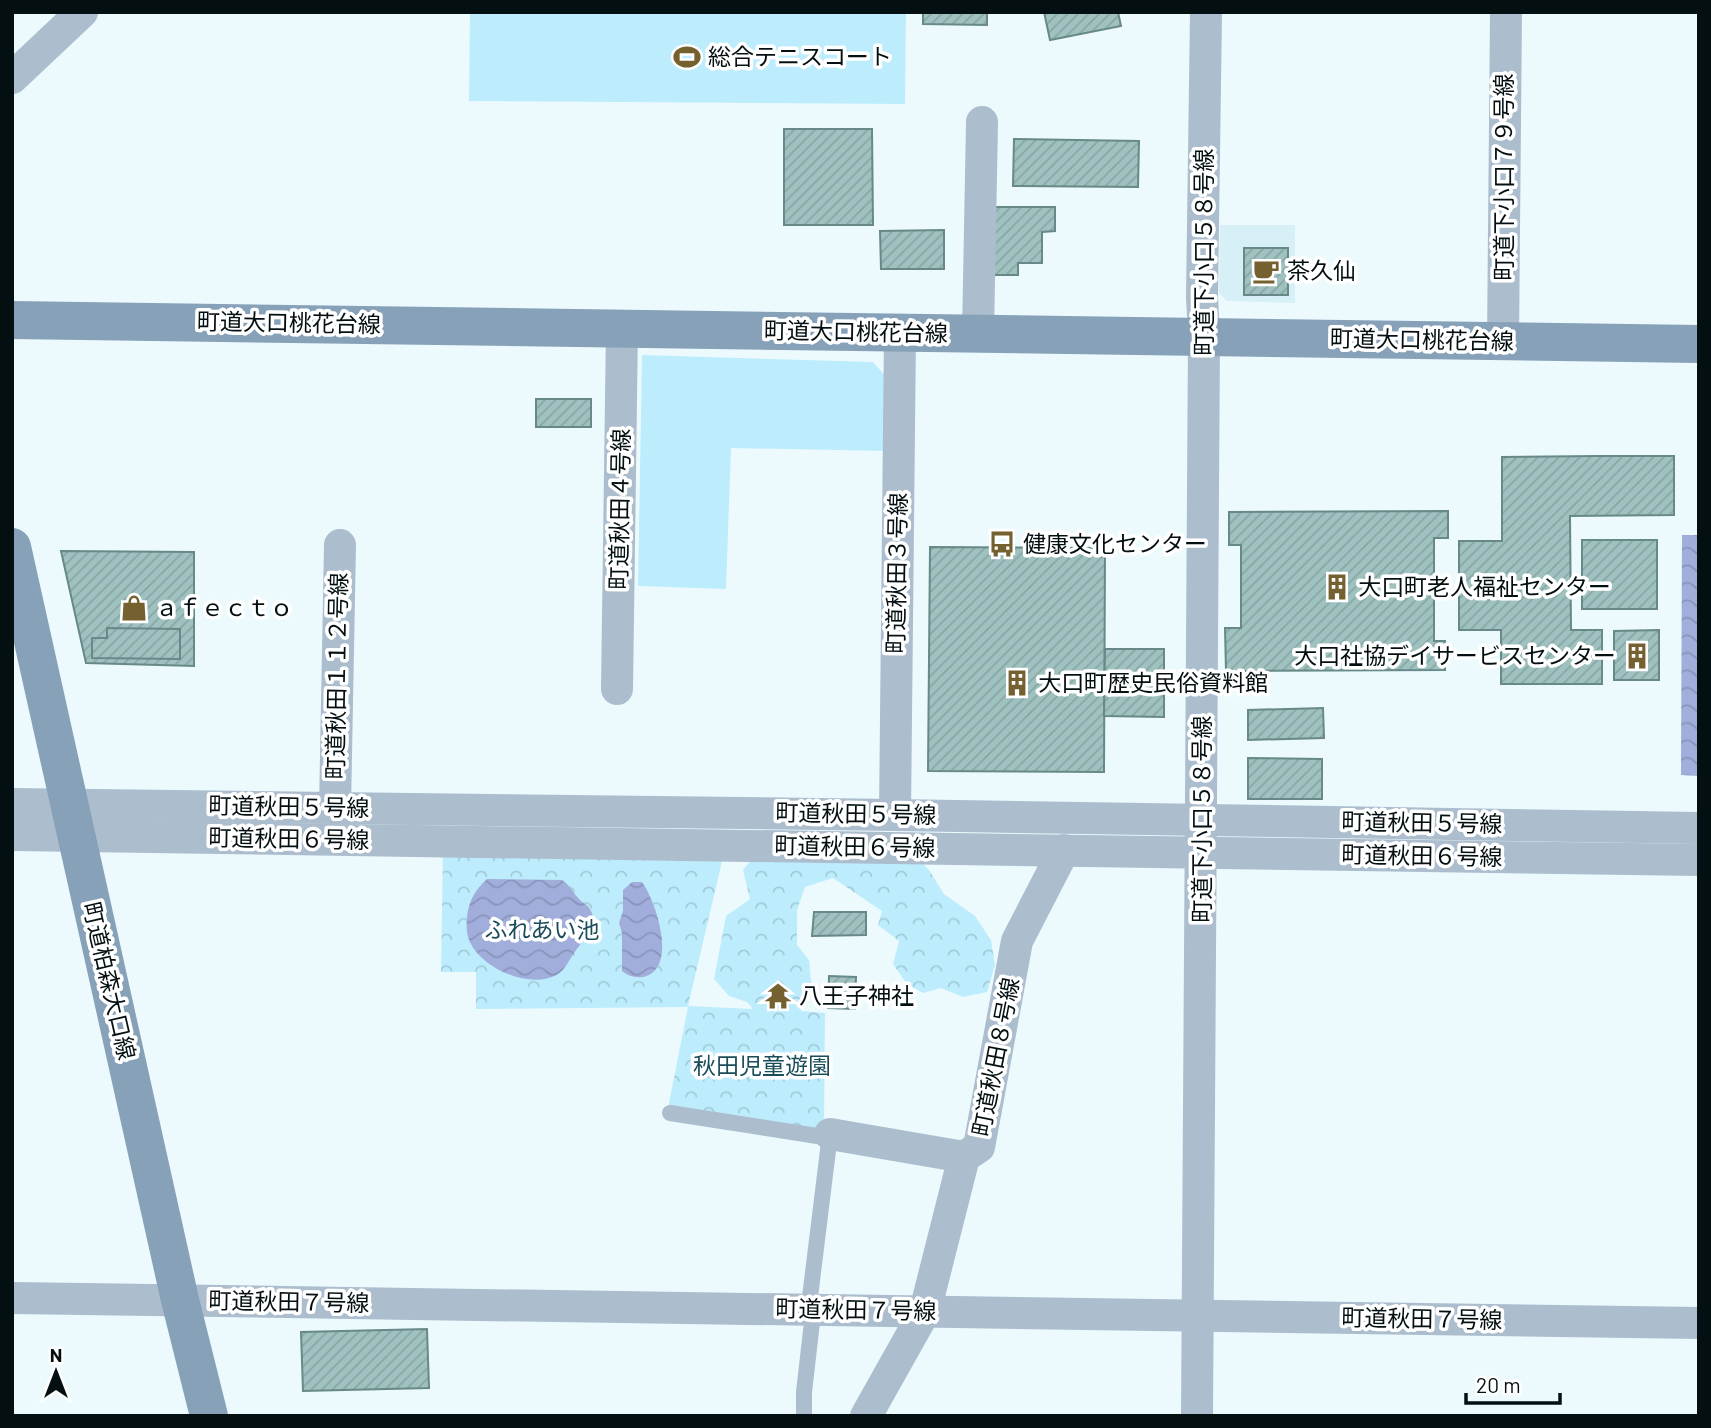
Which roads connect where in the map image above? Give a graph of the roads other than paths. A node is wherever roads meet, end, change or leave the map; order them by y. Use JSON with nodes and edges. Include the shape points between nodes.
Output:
{"nodes":[{"id":1,"x":82,"y":12,"type":"edge"},
{"id":2,"x":1206,"y":12,"type":"edge"},
{"id":3,"x":1506,"y":12,"type":"edge"},
{"id":4,"x":12,"y":78,"type":"edge"},
{"id":5,"x":982,"y":122,"type":"dead end"},
{"id":6,"x":12,"y":320,"type":"edge"},
{"id":7,"x":622,"y":328,"type":"junction"},
{"id":8,"x":900,"y":332,"type":"junction"},
{"id":9,"x":978,"y":334,"type":"junction"},
{"id":10,"x":1204,"y":336,"type":"junction"},
{"id":11,"x":1503,"y":341,"type":"junction"},
{"id":12,"x":1699,"y":344,"type":"edge"},
{"id":13,"x":340,"y":545,"type":"dead end"},
{"id":14,"x":12,"y":547,"type":"edge"},
{"id":15,"x":617,"y":689,"type":"dead end"},
{"id":16,"x":12,"y":804,"type":"edge"},
{"id":17,"x":335,"y":808,"type":"junction"},
{"id":18,"x":895,"y":815,"type":"junction"},
{"id":19,"x":74,"y":820,"type":"junction"},
{"id":20,"x":1202,"y":820,"type":"junction"},
{"id":21,"x":1699,"y":828,"type":"edge"},
{"id":22,"x":12,"y":835,"type":"edge"},
{"id":23,"x":1065,"y":850,"type":"junction"},
{"id":24,"x":1202,"y":853,"type":"junction"},
{"id":25,"x":1699,"y":860,"type":"edge"},
{"id":26,"x":670,"y":1113,"type":"dead end"},
{"id":27,"x":830,"y":1136,"type":"junction"},
{"id":28,"x":964,"y":1157,"type":"junction"},
{"id":29,"x":12,"y":1298,"type":"edge"},
{"id":30,"x":180,"y":1300,"type":"junction"},
{"id":31,"x":811,"y":1310,"type":"junction"},
{"id":32,"x":925,"y":1311,"type":"junction"},
{"id":33,"x":1198,"y":1315,"type":"junction"},
{"id":34,"x":1699,"y":1323,"type":"edge"},
{"id":35,"x":209,"y":1416,"type":"edge"},
{"id":36,"x":804,"y":1416,"type":"edge"},
{"id":37,"x":866,"y":1416,"type":"edge"},
{"id":38,"x":1197,"y":1416,"type":"edge"}],
"edges":[{"from":1,"to":4,"type":"street"},
{"from":2,"to":10,"type":"street","name":"町道下小口５８号線"},
{"from":3,"to":11,"type":"street","name":"町道下小口７９号線"},
{"from":5,"to":9,"type":"street"},
{"from":6,"to":7,"type":"street","name":"町道大口桃花台線"},
{"from":7,"to":8,"type":"street","name":"町道大口桃花台線"},
{"from":7,"to":15,"type":"street","name":"町道秋田４号線"},
{"from":8,"to":9,"type":"street","name":"町道大口桃花台線"},
{"from":8,"to":18,"type":"street","name":"町道秋田３号線"},
{"from":9,"to":10,"type":"street","name":"町道大口桃花台線"},
{"from":10,"to":11,"type":"street","name":"町道大口桃花台線"},
{"from":10,"to":20,"type":"street","name":"町道下小口５８号線"},
{"from":11,"to":12,"type":"street","name":"町道大口桃花台線"},
{"from":13,"to":17,"type":"street","name":"町道秋田１１２号線"},
{"from":14,"to":19,"type":"street","name":"町道柏森大口線"},
{"from":16,"to":19,"type":"street","name":"町道秋田５号線"},
{"from":17,"to":18,"type":"street","name":"町道秋田５号線"},
{"from":17,"to":19,"type":"street","name":"町道秋田５号線"},
{"from":18,"to":20,"type":"street","name":"町道秋田５号線"},
{"from":19,"to":22,"type":"street","name":"町道秋田６号線"},
{"from":19,"to":23,"type":"street","name":"町道秋田６号線"},
{"from":19,"to":30,"type":"street","name":"町道柏森大口線"},
{"from":20,"to":21,"type":"street","name":"町道秋田５号線"},
{"from":20,"to":24,"type":"street","name":"町道下小口５８号線"},
{"from":23,"to":24,"type":"street","name":"町道秋田６号線"},
{"from":23,"to":28,"type":"street","name":"町道秋田８号線","via":[[1017,941],[979,1147]]},
{"from":24,"to":25,"type":"street","name":"町道秋田６号線"},
{"from":24,"to":33,"type":"street","name":"町道下小口５８号線"},
{"from":26,"to":27,"type":"lane"},
{"from":27,"to":28,"type":"street"},
{"from":27,"to":31,"type":"lane"},
{"from":28,"to":32,"type":"street","name":"町道秋田８号線"},
{"from":29,"to":30,"type":"street","name":"町道秋田７号線"},
{"from":30,"to":31,"type":"street","name":"町道秋田７号線"},
{"from":30,"to":35,"type":"street","name":"町道柏森大口線"},
{"from":31,"to":32,"type":"street","name":"町道秋田７号線"},
{"from":31,"to":36,"type":"lane"},
{"from":32,"to":33,"type":"street","name":"町道秋田７号線"},
{"from":32,"to":37,"type":"street","name":"町道秋田８号線"},
{"from":33,"to":34,"type":"street","name":"町道秋田７号線"},
{"from":33,"to":38,"type":"street","name":"町道下小口５８号線"}]}
